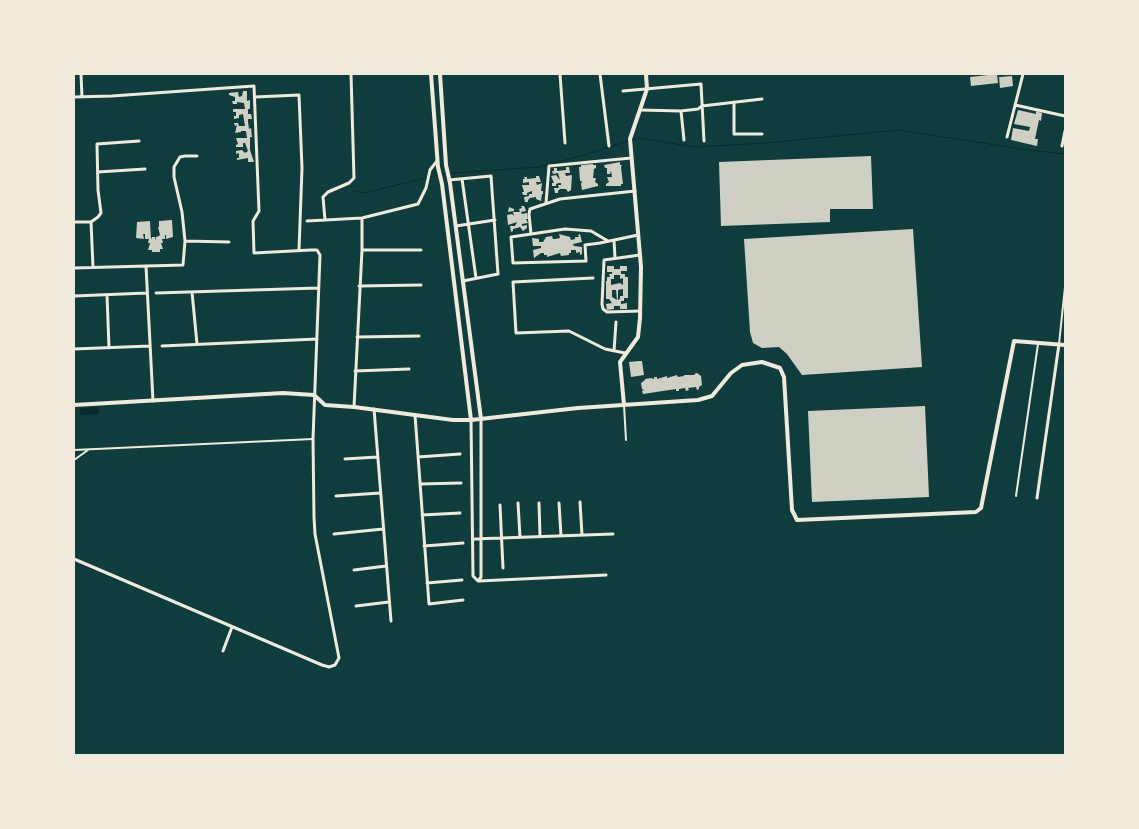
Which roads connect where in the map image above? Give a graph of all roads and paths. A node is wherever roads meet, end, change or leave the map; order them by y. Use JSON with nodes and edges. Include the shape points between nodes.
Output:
{"nodes":[{"id":1,"x":81,"y":74,"type":"edge"},
{"id":2,"x":351,"y":74,"type":"edge"},
{"id":3,"x":431,"y":74,"type":"edge"},
{"id":4,"x":440,"y":74,"type":"edge"},
{"id":5,"x":560,"y":74,"type":"edge"},
{"id":6,"x":600,"y":74,"type":"edge"},
{"id":7,"x":646,"y":74,"type":"edge"},
{"id":8,"x":1023,"y":74,"type":"edge"},
{"id":9,"x":647,"y":89,"type":"junction"},
{"id":10,"x":623,"y":91,"type":"dead end"},
{"id":11,"x":82,"y":96,"type":"junction"},
{"id":12,"x":74,"y":97,"type":"edge"},
{"id":13,"x":256,"y":97,"type":"junction"},
{"id":14,"x":762,"y":99,"type":"dead end"},
{"id":15,"x":734,"y":102,"type":"junction"},
{"id":16,"x":1015,"y":105,"type":"junction"},
{"id":17,"x":702,"y":106,"type":"junction"},
{"id":18,"x":640,"y":110,"type":"junction"},
{"id":19,"x":681,"y":111,"type":"junction"},
{"id":20,"x":1065,"y":116,"type":"edge"},
{"id":21,"x":1065,"y":130,"type":"edge"},
{"id":22,"x":762,"y":134,"type":"dead end"},
{"id":23,"x":1007,"y":137,"type":"dead end"},
{"id":24,"x":684,"y":140,"type":"dead end"},
{"id":25,"x":139,"y":141,"type":"dead end"},
{"id":26,"x":704,"y":141,"type":"dead end"},
{"id":27,"x":565,"y":143,"type":"dead end"},
{"id":28,"x":608,"y":146,"type":"dead end"},
{"id":29,"x":1062,"y":146,"type":"dead end"},
{"id":30,"x":196,"y":156,"type":"dead end"},
{"id":31,"x":631,"y":158,"type":"junction"},
{"id":32,"x":438,"y":164,"type":"junction"},
{"id":33,"x":145,"y":169,"type":"dead end"},
{"id":34,"x":98,"y":172,"type":"junction"},
{"id":35,"x":449,"y":179,"type":"junction"},
{"id":36,"x":462,"y":179,"type":"junction"},
{"id":37,"x":635,"y":191,"type":"junction"},
{"id":38,"x":546,"y":203,"type":"junction"},
{"id":39,"x":362,"y":218,"type":"junction"},
{"id":40,"x":324,"y":220,"type":"junction"},
{"id":41,"x":495,"y":220,"type":"junction"},
{"id":42,"x":307,"y":221,"type":"dead end"},
{"id":43,"x":74,"y":222,"type":"edge"},
{"id":44,"x":91,"y":222,"type":"junction"},
{"id":45,"x":468,"y":224,"type":"junction"},
{"id":46,"x":456,"y":226,"type":"junction"},
{"id":47,"x":531,"y":234,"type":"junction"},
{"id":48,"x":638,"y":235,"type":"junction"},
{"id":49,"x":185,"y":240,"type":"junction"},
{"id":50,"x":614,"y":240,"type":"junction"},
{"id":51,"x":608,"y":241,"type":"junction"},
{"id":52,"x":229,"y":242,"type":"dead end"},
{"id":53,"x":299,"y":250,"type":"junction"},
{"id":54,"x":362,"y":250,"type":"junction"},
{"id":55,"x":421,"y":250,"type":"dead end"},
{"id":56,"x":640,"y":255,"type":"junction"},
{"id":57,"x":614,"y":258,"type":"junction"},
{"id":58,"x":146,"y":266,"type":"junction"},
{"id":59,"x":93,"y":267,"type":"junction"},
{"id":60,"x":74,"y":268,"type":"edge"},
{"id":61,"x":476,"y":278,"type":"junction"},
{"id":62,"x":593,"y":278,"type":"dead end"},
{"id":63,"x":463,"y":281,"type":"junction"},
{"id":64,"x":421,"y":285,"type":"dead end"},
{"id":65,"x":359,"y":286,"type":"junction"},
{"id":66,"x":1065,"y":287,"type":"edge"},
{"id":67,"x":318,"y":288,"type":"junction"},
{"id":68,"x":192,"y":292,"type":"junction"},
{"id":69,"x":147,"y":293,"type":"junction"},
{"id":70,"x":156,"y":293,"type":"dead end"},
{"id":71,"x":106,"y":295,"type":"junction"},
{"id":72,"x":74,"y":296,"type":"edge"},
{"id":73,"x":640,"y":311,"type":"junction"},
{"id":74,"x":616,"y":322,"type":"dead end"},
{"id":75,"x":419,"y":336,"type":"dead end"},
{"id":76,"x":357,"y":337,"type":"junction"},
{"id":77,"x":317,"y":339,"type":"junction"},
{"id":78,"x":1038,"y":342,"type":"junction"},
{"id":79,"x":197,"y":344,"type":"junction"},
{"id":80,"x":1059,"y":344,"type":"junction"},
{"id":81,"x":1065,"y":345,"type":"edge"},
{"id":82,"x":150,"y":346,"type":"junction"},
{"id":83,"x":162,"y":346,"type":"dead end"},
{"id":84,"x":109,"y":348,"type":"junction"},
{"id":85,"x":74,"y":350,"type":"edge"},
{"id":86,"x":614,"y":351,"type":"junction"},
{"id":87,"x":625,"y":353,"type":"junction"},
{"id":88,"x":409,"y":369,"type":"dead end"},
{"id":89,"x":355,"y":370,"type":"junction"},
{"id":90,"x":314,"y":395,"type":"junction"},
{"id":91,"x":153,"y":400,"type":"junction"},
{"id":92,"x":74,"y":405,"type":"edge"},
{"id":93,"x":624,"y":405,"type":"junction"},
{"id":94,"x":354,"y":407,"type":"junction"},
{"id":95,"x":374,"y":409,"type":"junction"},
{"id":96,"x":415,"y":415,"type":"junction"},
{"id":97,"x":471,"y":420,"type":"junction"},
{"id":98,"x":481,"y":420,"type":"junction"},
{"id":99,"x":313,"y":439,"type":"junction"},
{"id":100,"x":626,"y":440,"type":"dead end"},
{"id":101,"x":74,"y":450,"type":"edge"},
{"id":102,"x":88,"y":450,"type":"junction"},
{"id":103,"x":460,"y":454,"type":"dead end"},
{"id":104,"x":418,"y":456,"type":"junction"},
{"id":105,"x":377,"y":457,"type":"junction"},
{"id":106,"x":346,"y":459,"type":"dead end"},
{"id":107,"x":74,"y":460,"type":"edge"},
{"id":108,"x":481,"y":462,"type":"junction"},
{"id":109,"x":472,"y":463,"type":"junction"},
{"id":110,"x":420,"y":484,"type":"junction"},
{"id":111,"x":461,"y":484,"type":"dead end"},
{"id":112,"x":380,"y":493,"type":"junction"},
{"id":113,"x":336,"y":496,"type":"dead end"},
{"id":114,"x":1016,"y":496,"type":"dead end"},
{"id":115,"x":1037,"y":498,"type":"dead end"},
{"id":116,"x":580,"y":502,"type":"dead end"},
{"id":117,"x":518,"y":503,"type":"dead end"},
{"id":118,"x":539,"y":503,"type":"dead end"},
{"id":119,"x":559,"y":503,"type":"dead end"},
{"id":120,"x":500,"y":505,"type":"dead end"},
{"id":121,"x":460,"y":513,"type":"dead end"},
{"id":122,"x":422,"y":514,"type":"junction"},
{"id":123,"x":383,"y":529,"type":"junction"},
{"id":124,"x":334,"y":534,"type":"dead end"},
{"id":125,"x":613,"y":534,"type":"dead end"},
{"id":126,"x":582,"y":535,"type":"junction"},
{"id":127,"x":540,"y":536,"type":"junction"},
{"id":128,"x":561,"y":536,"type":"junction"},
{"id":129,"x":520,"y":537,"type":"junction"},
{"id":130,"x":502,"y":538,"type":"junction"},
{"id":131,"x":473,"y":539,"type":"junction"},
{"id":132,"x":480,"y":539,"type":"junction"},
{"id":133,"x":463,"y":543,"type":"dead end"},
{"id":134,"x":424,"y":546,"type":"junction"},
{"id":135,"x":74,"y":559,"type":"edge"},
{"id":136,"x":386,"y":566,"type":"junction"},
{"id":137,"x":503,"y":568,"type":"dead end"},
{"id":138,"x":354,"y":570,"type":"dead end"},
{"id":139,"x":606,"y":575,"type":"dead end"},
{"id":140,"x":462,"y":580,"type":"dead end"},
{"id":141,"x":478,"y":581,"type":"junction"},
{"id":142,"x":427,"y":583,"type":"junction"},
{"id":143,"x":464,"y":600,"type":"dead end"},
{"id":144,"x":389,"y":602,"type":"junction"},
{"id":145,"x":356,"y":606,"type":"dead end"},
{"id":146,"x":391,"y":621,"type":"dead end"},
{"id":147,"x":232,"y":627,"type":"junction"},
{"id":148,"x":223,"y":651,"type":"dead end"}],
"edges":[{"from":1,"to":11,"type":"street"},
{"from":2,"to":40,"type":"street","via":[[354,178],[323,197]]},
{"from":3,"to":32,"type":"street"},
{"from":4,"to":35,"type":"street"},
{"from":5,"to":27,"type":"street"},
{"from":6,"to":28,"type":"street"},
{"from":7,"to":9,"type":"street"},
{"from":8,"to":16,"type":"street"},
{"from":9,"to":10,"type":"street"},
{"from":9,"to":17,"type":"street","via":[[701,84]]},
{"from":9,"to":18,"type":"street"},
{"from":11,"to":12,"type":"street"},
{"from":11,"to":13,"type":"street","via":[[254,86]]},
{"from":13,"to":53,"type":"street","via":[[299,95],[302,168]]},
{"from":13,"to":53,"type":"street","via":[[259,212],[253,221],[254,253]]},
{"from":14,"to":15,"type":"street"},
{"from":15,"to":17,"type":"street"},
{"from":15,"to":22,"type":"street","via":[[734,134]]},
{"from":16,"to":20,"type":"street"},
{"from":16,"to":23,"type":"street"},
{"from":17,"to":19,"type":"street"},
{"from":17,"to":26,"type":"street"},
{"from":18,"to":19,"type":"street"},
{"from":18,"to":31,"type":"street","via":[[630,141]]},
{"from":19,"to":24,"type":"street"},
{"from":21,"to":29,"type":"street"},
{"from":25,"to":34,"type":"street","via":[[97,144]]},
{"from":30,"to":49,"type":"street","via":[[180,157],[174,167]]},
{"from":31,"to":37,"type":"street"},
{"from":31,"to":38,"type":"street","via":[[549,166]]},
{"from":32,"to":39,"type":"street","via":[[430,170],[418,204]]},
{"from":32,"to":97,"type":"street"},
{"from":33,"to":34,"type":"street"},
{"from":34,"to":44,"type":"street","via":[[101,213]]},
{"from":35,"to":36,"type":"street"},
{"from":35,"to":46,"type":"street"},
{"from":36,"to":41,"type":"street","via":[[491,176]]},
{"from":36,"to":45,"type":"street"},
{"from":37,"to":38,"type":"street"},
{"from":37,"to":48,"type":"street"},
{"from":38,"to":47,"type":"street","via":[[530,209]]},
{"from":39,"to":40,"type":"street"},
{"from":39,"to":54,"type":"street"},
{"from":40,"to":42,"type":"street"},
{"from":41,"to":45,"type":"street"},
{"from":41,"to":61,"type":"street","via":[[498,274]]},
{"from":43,"to":44,"type":"street"},
{"from":44,"to":59,"type":"street"},
{"from":45,"to":46,"type":"street"},
{"from":45,"to":61,"type":"street"},
{"from":46,"to":63,"type":"street"},
{"from":47,"to":51,"type":"street","via":[[565,229],[591,231]]},
{"from":47,"to":51,"type":"street","via":[[511,237],[513,263],[586,260],[585,245]]},
{"from":48,"to":50,"type":"street"},
{"from":48,"to":56,"type":"street"},
{"from":49,"to":52,"type":"street"},
{"from":49,"to":58,"type":"street","via":[[183,265]]},
{"from":50,"to":51,"type":"street"},
{"from":50,"to":57,"type":"street"},
{"from":53,"to":67,"type":"street","via":[[319,252]]},
{"from":54,"to":55,"type":"street"},
{"from":54,"to":65,"type":"street"},
{"from":56,"to":57,"type":"street"},
{"from":56,"to":73,"type":"street"},
{"from":57,"to":73,"type":"street","via":[[604,260],[603,309],[607,312]]},
{"from":58,"to":59,"type":"street"},
{"from":58,"to":69,"type":"street"},
{"from":59,"to":60,"type":"street"},
{"from":61,"to":63,"type":"street"},
{"from":62,"to":86,"type":"street","via":[[513,282],[516,333],[569,331]]},
{"from":63,"to":98,"type":"street"},
{"from":64,"to":65,"type":"street"},
{"from":65,"to":76,"type":"street"},
{"from":66,"to":80,"type":"lane"},
{"from":67,"to":68,"type":"street"},
{"from":67,"to":77,"type":"street"},
{"from":68,"to":70,"type":"street"},
{"from":68,"to":79,"type":"street"},
{"from":69,"to":71,"type":"street"},
{"from":69,"to":82,"type":"street"},
{"from":71,"to":72,"type":"street"},
{"from":71,"to":84,"type":"street"},
{"from":73,"to":87,"type":"street","via":[[638,337]]},
{"from":74,"to":86,"type":"street"},
{"from":75,"to":76,"type":"street"},
{"from":76,"to":89,"type":"street"},
{"from":77,"to":79,"type":"street"},
{"from":77,"to":90,"type":"street"},
{"from":78,"to":80,"type":"street"},
{"from":78,"to":93,"type":"street","via":[[1014,341],[981,508],[976,512],[796,520],[792,510],[784,377],[780,368],[762,362],[742,365],[712,396],[698,400]]},
{"from":78,"to":114,"type":"lane"},
{"from":79,"to":83,"type":"street"},
{"from":80,"to":81,"type":"street"},
{"from":80,"to":115,"type":"street"},
{"from":82,"to":84,"type":"street"},
{"from":82,"to":91,"type":"street"},
{"from":84,"to":85,"type":"street"},
{"from":86,"to":87,"type":"street"},
{"from":87,"to":93,"type":"street","via":[[620,362]]},
{"from":88,"to":89,"type":"street"},
{"from":89,"to":94,"type":"street"},
{"from":90,"to":91,"type":"street","via":[[283,393]]},
{"from":90,"to":94,"type":"street","via":[[325,405]]},
{"from":90,"to":99,"type":"street"},
{"from":91,"to":92,"type":"street"},
{"from":93,"to":98,"type":"street"},
{"from":93,"to":100,"type":"lane"},
{"from":94,"to":95,"type":"street"},
{"from":95,"to":96,"type":"street"},
{"from":95,"to":105,"type":"street"},
{"from":96,"to":97,"type":"street"},
{"from":96,"to":104,"type":"street"},
{"from":97,"to":98,"type":"street"},
{"from":97,"to":109,"type":"street"},
{"from":98,"to":108,"type":"street"},
{"from":99,"to":102,"type":"lane"},
{"from":99,"to":147,"type":"street","via":[[315,534],[339,658],[335,665],[322,665]]},
{"from":101,"to":102,"type":"lane"},
{"from":102,"to":107,"type":"lane"},
{"from":103,"to":104,"type":"street"},
{"from":104,"to":110,"type":"street"},
{"from":105,"to":106,"type":"street"},
{"from":105,"to":112,"type":"street"},
{"from":108,"to":109,"type":"street"},
{"from":108,"to":132,"type":"street"},
{"from":109,"to":131,"type":"street"},
{"from":110,"to":111,"type":"street"},
{"from":110,"to":122,"type":"street"},
{"from":112,"to":113,"type":"street"},
{"from":112,"to":123,"type":"street"},
{"from":116,"to":126,"type":"street"},
{"from":117,"to":129,"type":"street"},
{"from":118,"to":127,"type":"street"},
{"from":119,"to":128,"type":"street"},
{"from":120,"to":130,"type":"street"},
{"from":121,"to":122,"type":"street"},
{"from":122,"to":134,"type":"street"},
{"from":123,"to":124,"type":"street"},
{"from":123,"to":136,"type":"street"},
{"from":125,"to":126,"type":"street"},
{"from":126,"to":128,"type":"street"},
{"from":127,"to":128,"type":"street"},
{"from":127,"to":129,"type":"street"},
{"from":129,"to":130,"type":"street"},
{"from":130,"to":132,"type":"street"},
{"from":130,"to":137,"type":"street"},
{"from":131,"to":132,"type":"street"},
{"from":131,"to":141,"type":"street","via":[[473,576]]},
{"from":132,"to":141,"type":"street","via":[[482,577]]},
{"from":133,"to":134,"type":"street"},
{"from":134,"to":142,"type":"street"},
{"from":135,"to":147,"type":"street"},
{"from":136,"to":138,"type":"street"},
{"from":136,"to":144,"type":"street"},
{"from":139,"to":141,"type":"street"},
{"from":140,"to":142,"type":"street"},
{"from":142,"to":143,"type":"street","via":[[429,604]]},
{"from":144,"to":145,"type":"street"},
{"from":144,"to":146,"type":"street"},
{"from":147,"to":148,"type":"street"}]}
